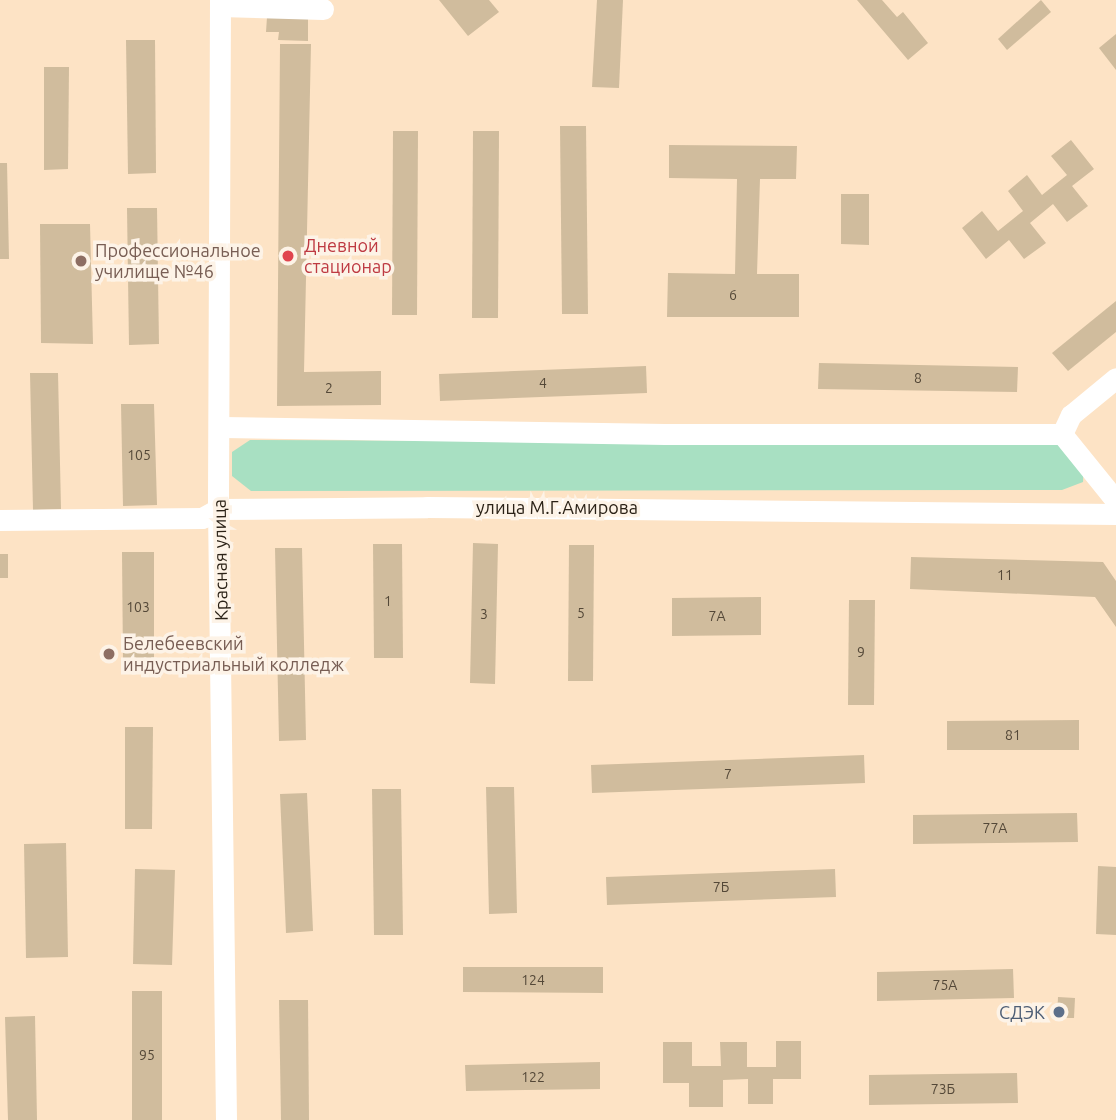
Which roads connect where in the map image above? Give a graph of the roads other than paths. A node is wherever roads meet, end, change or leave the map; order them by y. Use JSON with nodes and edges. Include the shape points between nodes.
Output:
{"nodes":[{"id":1,"x":220,"y":3,"type":"edge"},
{"id":2,"x":323,"y":9,"type":"dead end"},
{"id":3,"x":1116,"y":378,"type":"edge"},
{"id":4,"x":222,"y":427,"type":"junction"},
{"id":5,"x":1062,"y":434,"type":"junction"},
{"id":6,"x":1116,"y":501,"type":"edge"},
{"id":7,"x":218,"y":509,"type":"junction"},
{"id":8,"x":1116,"y":514,"type":"edge"},
{"id":9,"x":0,"y":520,"type":"edge"},
{"id":10,"x":226,"y":1120,"type":"edge"}],
"edges":[{"from":1,"to":2,"type":"street"},
{"from":1,"to":4,"type":"street","name":"Красная улица"},
{"from":3,"to":5,"type":"street","via":[[1071,415]]},
{"from":4,"to":5,"type":"street"},
{"from":4,"to":7,"type":"street","name":"Красная улица"},
{"from":5,"to":6,"type":"street"},
{"from":7,"to":8,"type":"street","name":"улица М.Г.Амирова","via":[[927,509]]},
{"from":7,"to":9,"type":"street","name":"улица М.Г.Амирова","via":[[202,519]]},
{"from":7,"to":10,"type":"street","name":"Красная улица"}]}
